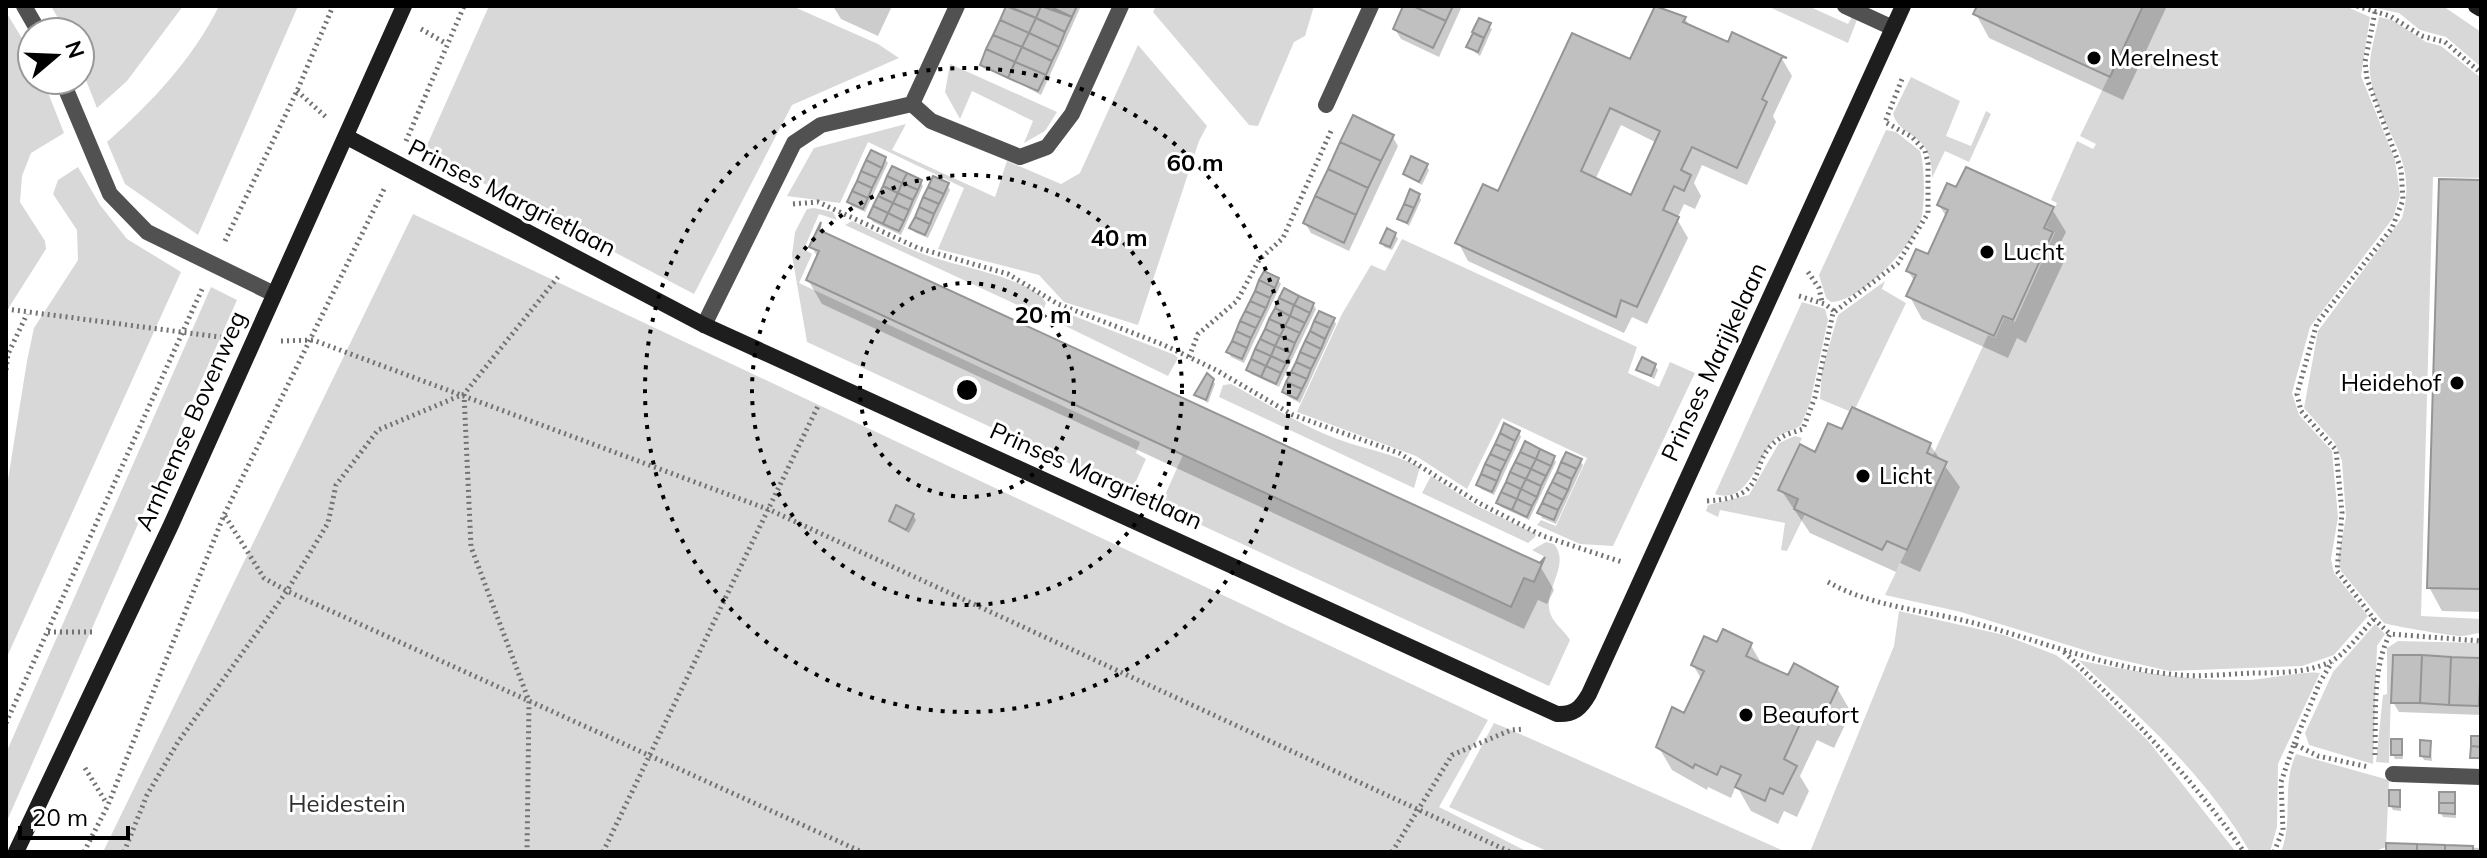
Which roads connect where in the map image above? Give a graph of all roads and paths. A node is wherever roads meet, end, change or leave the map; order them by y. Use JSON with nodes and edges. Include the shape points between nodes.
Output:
{"nodes":[{"id":1,"x":333,"y":6,"type":"edge"},
{"id":2,"x":404,"y":6,"type":"edge"},
{"id":3,"x":464,"y":6,"type":"edge"},
{"id":4,"x":957,"y":6,"type":"edge"},
{"id":5,"x":1121,"y":6,"type":"edge"},
{"id":6,"x":1371,"y":6,"type":"edge"},
{"id":7,"x":1845,"y":6,"type":"edge"},
{"id":8,"x":1903,"y":6,"type":"edge"},
{"id":9,"x":2357,"y":6,"type":"edge"},
{"id":10,"x":2366,"y":8,"type":"edge"},
{"id":11,"x":2375,"y":12,"type":"junction"},
{"id":12,"x":1893,"y":28,"type":"junction"},
{"id":13,"x":2481,"y":73,"type":"edge"},
{"id":14,"x":1904,"y":74,"type":"dead end"},
{"id":15,"x":297,"y":91,"type":"junction"},
{"id":16,"x":69,"y":96,"type":"edge"},
{"id":17,"x":912,"y":104,"type":"junction"},
{"id":18,"x":1326,"y":105,"type":"joint"},
{"id":19,"x":347,"y":137,"type":"junction"},
{"id":20,"x":396,"y":165,"type":"junction"},
{"id":21,"x":769,"y":194,"type":"junction"},
{"id":22,"x":573,"y":257,"type":"junction"},
{"id":23,"x":213,"y":265,"type":"junction"},
{"id":24,"x":1774,"y":289,"type":"junction"},
{"id":25,"x":274,"y":294,"type":"junction"},
{"id":26,"x":6,"y":309,"type":"edge"},
{"id":27,"x":1834,"y":311,"type":"junction"},
{"id":28,"x":27,"y":314,"type":"junction"},
{"id":29,"x":704,"y":325,"type":"junction"},
{"id":30,"x":183,"y":332,"type":"junction"},
{"id":31,"x":313,"y":340,"type":"junction"},
{"id":32,"x":253,"y":342,"type":"junction"},
{"id":33,"x":1189,"y":357,"type":"junction"},
{"id":34,"x":6,"y":370,"type":"edge"},
{"id":35,"x":829,"y":381,"type":"junction"},
{"id":36,"x":464,"y":394,"type":"junction"},
{"id":37,"x":770,"y":510,"type":"junction"},
{"id":38,"x":1701,"y":512,"type":"dead end"},
{"id":39,"x":224,"y":515,"type":"junction"},
{"id":40,"x":1645,"y":570,"type":"junction"},
{"id":41,"x":1828,"y":582,"type":"dead end"},
{"id":42,"x":287,"y":591,"type":"junction"},
{"id":43,"x":2374,"y":619,"type":"junction"},
{"id":44,"x":48,"y":632,"type":"junction"},
{"id":45,"x":119,"y":633,"type":"junction"},
{"id":46,"x":2390,"y":634,"type":"junction"},
{"id":47,"x":2481,"y":641,"type":"edge"},
{"id":48,"x":2064,"y":651,"type":"junction"},
{"id":49,"x":2333,"y":661,"type":"junction"},
{"id":50,"x":529,"y":701,"type":"junction"},
{"id":51,"x":1565,"y":713,"type":"junction"},
{"id":52,"x":6,"y":723,"type":"edge"},
{"id":53,"x":70,"y":743,"type":"junction"},
{"id":54,"x":2294,"y":744,"type":"junction"},
{"id":55,"x":648,"y":753,"type":"junction"},
{"id":56,"x":2393,"y":774,"type":"dead end"},
{"id":57,"x":2481,"y":777,"type":"edge"},
{"id":58,"x":108,"y":805,"type":"junction"},
{"id":59,"x":1419,"y":808,"type":"junction"},
{"id":60,"x":16,"y":852,"type":"edge"},
{"id":61,"x":84,"y":852,"type":"edge"},
{"id":62,"x":124,"y":852,"type":"edge"},
{"id":63,"x":527,"y":852,"type":"edge"},
{"id":64,"x":603,"y":852,"type":"edge"},
{"id":65,"x":862,"y":852,"type":"edge"},
{"id":66,"x":1392,"y":852,"type":"edge"},
{"id":67,"x":1510,"y":852,"type":"edge"},
{"id":68,"x":2244,"y":852,"type":"edge"},
{"id":69,"x":2274,"y":852,"type":"edge"}],
"edges":[{"from":1,"to":15,"type":"path","name":"Arnhemse Bovenweg"},
{"from":2,"to":19,"type":"street","name":"Arnhemse Bovenweg"},
{"from":3,"to":20,"type":"path"},
{"from":4,"to":17,"type":"street"},
{"from":5,"to":17,"type":"street","via":[[1072,114],[1047,147],[1020,157],[931,121]]},
{"from":6,"to":18,"type":"street"},
{"from":7,"to":12,"type":"street"},
{"from":8,"to":12,"type":"street","name":"Prinses Marijkelaan"},
{"from":9,"to":10,"type":"path"},
{"from":10,"to":11,"type":"path"},
{"from":11,"to":13,"type":"path","via":[[2445,42]]},
{"from":11,"to":43,"type":"path","via":[[2365,62],[2367,79],[2401,169],[2403,200],[2392,228],[2317,323],[2297,394],[2301,411],[2336,450],[2342,513],[2337,571]]},
{"from":12,"to":24,"type":"street","name":"Prinses Marijkelaan"},
{"from":14,"to":27,"type":"path","via":[[1885,122],[1925,151],[1928,213],[1898,263]]},
{"from":15,"to":19,"type":"path"},
{"from":15,"to":23,"type":"path","name":"Arnhemse Bovenweg"},
{"from":16,"to":23,"type":"street","via":[[110,194],[147,232]]},
{"from":17,"to":21,"type":"street","via":[[821,125],[794,143]]},
{"from":18,"to":33,"type":"path","via":[[1317,124],[1333,132],[1283,238],[1259,260],[1237,301],[1198,334]]},
{"from":19,"to":20,"type":"street","name":"Prinses Margrietlaan"},
{"from":19,"to":25,"type":"street","name":"Arnhemse Bovenweg"},
{"from":20,"to":22,"type":"street","name":"Prinses Margrietlaan"},
{"from":20,"to":31,"type":"path"},
{"from":21,"to":29,"type":"street"},
{"from":21,"to":33,"type":"path","via":[[785,203],[818,202],[918,248],[1008,274],[1058,304]]},
{"from":22,"to":29,"type":"street","name":"Prinses Margrietlaan"},
{"from":22,"to":36,"type":"path"},
{"from":23,"to":25,"type":"street"},
{"from":23,"to":30,"type":"path","name":"Arnhemse Bovenweg"},
{"from":24,"to":27,"type":"path"},
{"from":24,"to":40,"type":"street","name":"Prinses Marijkelaan"},
{"from":25,"to":32,"type":"street","name":"Arnhemse Bovenweg"},
{"from":26,"to":28,"type":"path"},
{"from":27,"to":38,"type":"path","via":[[1803,429],[1779,439],[1742,494],[1707,500]]},
{"from":28,"to":30,"type":"path"},
{"from":28,"to":34,"type":"path"},
{"from":29,"to":35,"type":"street","name":"Prinses Margrietlaan"},
{"from":30,"to":32,"type":"path"},
{"from":30,"to":44,"type":"path","name":"Arnhemse Bovenweg"},
{"from":31,"to":32,"type":"path"},
{"from":31,"to":36,"type":"path"},
{"from":31,"to":39,"type":"path"},
{"from":32,"to":45,"type":"street","name":"Arnhemse Bovenweg"},
{"from":33,"to":40,"type":"path","via":[[1293,415],[1399,453],[1543,536]]},
{"from":35,"to":37,"type":"path"},
{"from":35,"to":51,"type":"street","name":"Prinses Margrietlaan"},
{"from":36,"to":37,"type":"path"},
{"from":36,"to":42,"type":"path","via":[[378,430],[336,485],[328,523]]},
{"from":36,"to":50,"type":"path","via":[[471,547]]},
{"from":37,"to":55,"type":"path"},
{"from":37,"to":59,"type":"path"},
{"from":39,"to":42,"type":"path","via":[[264,578]]},
{"from":39,"to":58,"type":"path"},
{"from":40,"to":51,"type":"street","name":"Prinses Marijkelaan","via":[[1589,694]]},
{"from":41,"to":48,"type":"path","via":[[1868,598]]},
{"from":42,"to":50,"type":"path"},
{"from":42,"to":62,"type":"path","via":[[178,742],[147,795]]},
{"from":43,"to":46,"type":"path"},
{"from":43,"to":49,"type":"path"},
{"from":44,"to":45,"type":"path"},
{"from":44,"to":52,"type":"path","name":"Arnhemse Bovenweg"},
{"from":45,"to":53,"type":"street","name":"Arnhemse Bovenweg"},
{"from":46,"to":47,"type":"path"},
{"from":46,"to":54,"type":"path","via":[[2376,706],[2374,768],[2318,756]]},
{"from":48,"to":49,"type":"path","via":[[2182,675],[2286,672]]},
{"from":48,"to":68,"type":"path","via":[[2154,739],[2205,796]]},
{"from":49,"to":54,"type":"path"},
{"from":50,"to":55,"type":"path"},
{"from":50,"to":63,"type":"path"},
{"from":51,"to":59,"type":"path","via":[[1544,729],[1511,730],[1452,755]]},
{"from":53,"to":58,"type":"path"},
{"from":53,"to":60,"type":"street","name":"Arnhemse Bovenweg"},
{"from":54,"to":69,"type":"path","via":[[2281,782],[2283,830]]},
{"from":55,"to":64,"type":"path"},
{"from":55,"to":65,"type":"path"},
{"from":56,"to":57,"type":"street"},
{"from":58,"to":61,"type":"path"},
{"from":59,"to":66,"type":"path"},
{"from":59,"to":67,"type":"path"}]}
